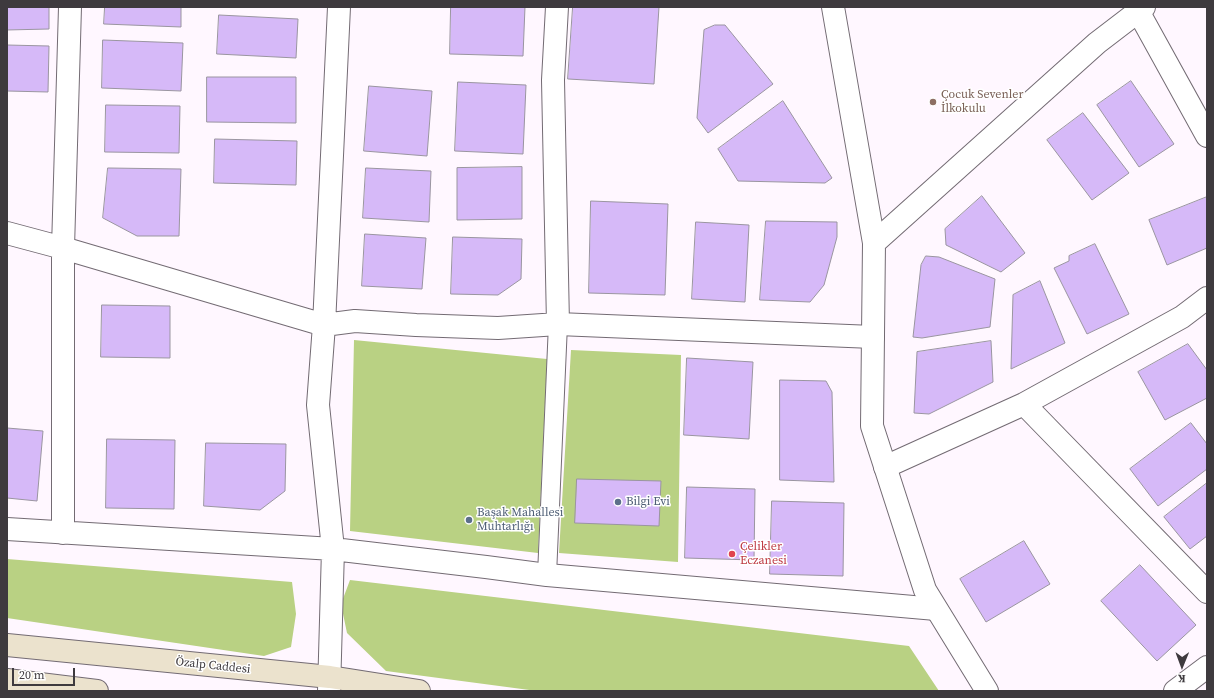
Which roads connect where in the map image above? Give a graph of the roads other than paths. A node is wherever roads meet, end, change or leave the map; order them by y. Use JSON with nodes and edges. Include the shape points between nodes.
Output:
{"nodes":[{"id":1,"x":70,"y":7,"type":"edge"},
{"id":2,"x":339,"y":7,"type":"edge"},
{"id":3,"x":557,"y":7,"type":"edge"},
{"id":4,"x":830,"y":8,"type":"edge"},
{"id":5,"x":1141,"y":9,"type":"edge"},
{"id":6,"x":1207,"y":136,"type":"edge"},
{"id":7,"x":7,"y":233,"type":"edge"},
{"id":8,"x":874,"y":243,"type":"junction"},
{"id":9,"x":63,"y":248,"type":"junction"},
{"id":10,"x":1207,"y":298,"type":"edge"},
{"id":11,"x":558,"y":324,"type":"junction"},
{"id":12,"x":324,"y":325,"type":"junction"},
{"id":13,"x":873,"y":337,"type":"junction"},
{"id":14,"x":1024,"y":404,"type":"junction"},
{"id":15,"x":885,"y":467,"type":"junction"},
{"id":16,"x":7,"y":529,"type":"edge"},
{"id":17,"x":63,"y":532,"type":"junction"},
{"id":18,"x":333,"y":549,"type":"junction"},
{"id":19,"x":547,"y":575,"type":"junction"},
{"id":20,"x":1207,"y":592,"type":"edge"},
{"id":21,"x":936,"y":609,"type":"junction"},
{"id":22,"x":7,"y":645,"type":"edge"},
{"id":23,"x":1207,"y":667,"type":"edge"},
{"id":24,"x":7,"y":680,"type":"edge"},
{"id":25,"x":329,"y":684,"type":"edge"},
{"id":26,"x":97,"y":691,"type":"edge"},
{"id":27,"x":419,"y":691,"type":"edge"},
{"id":28,"x":987,"y":691,"type":"edge"},
{"id":29,"x":1175,"y":691,"type":"edge"}],
"edges":[{"from":1,"to":9,"type":"street"},
{"from":2,"to":12,"type":"street"},
{"from":3,"to":11,"type":"street","via":[[553,80]]},
{"from":4,"to":8,"type":"street"},
{"from":5,"to":6,"type":"street"},
{"from":5,"to":8,"type":"street","via":[[1097,43]]},
{"from":7,"to":9,"type":"street"},
{"from":8,"to":13,"type":"street"},
{"from":9,"to":12,"type":"street"},
{"from":9,"to":17,"type":"street"},
{"from":10,"to":14,"type":"street","via":[[1182,317]]},
{"from":11,"to":12,"type":"street","via":[[498,328],[355,321]]},
{"from":11,"to":13,"type":"street"},
{"from":11,"to":19,"type":"street"},
{"from":12,"to":18,"type":"street","via":[[318,405]]},
{"from":13,"to":15,"type":"street","via":[[872,426]]},
{"from":14,"to":15,"type":"street"},
{"from":14,"to":20,"type":"street"},
{"from":15,"to":21,"type":"street","via":[[925,590]]},
{"from":16,"to":17,"type":"street"},
{"from":17,"to":18,"type":"street"},
{"from":18,"to":19,"type":"street"},
{"from":18,"to":25,"type":"street"},
{"from":19,"to":21,"type":"street"},
{"from":21,"to":28,"type":"street"},
{"from":22,"to":25,"type":"main road","name":"Özalp Caddesi"},
{"from":23,"to":29,"type":"street"},
{"from":24,"to":26,"type":"main road"},
{"from":25,"to":27,"type":"main road","name":"Özalp Caddesi"}]}
